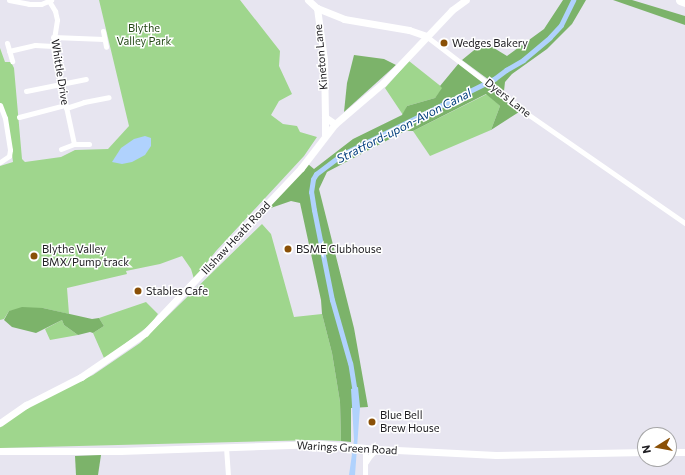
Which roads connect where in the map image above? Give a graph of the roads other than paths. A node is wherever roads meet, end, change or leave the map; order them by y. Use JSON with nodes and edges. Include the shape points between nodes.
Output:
{"nodes":[{"id":1,"x":9,"y":0,"type":"edge"},
{"id":2,"x":308,"y":0,"type":"edge"},
{"id":3,"x":466,"y":0,"type":"edge"},
{"id":4,"x":680,"y":0,"type":"edge"},
{"id":5,"x":50,"y":1,"type":"edge"},
{"id":6,"x":685,"y":2,"type":"edge"},
{"id":7,"x":317,"y":8,"type":"junction"},
{"id":8,"x":103,"y":31,"type":"dead end"},
{"id":9,"x":426,"y":36,"type":"junction"},
{"id":10,"x":53,"y":37,"type":"junction"},
{"id":11,"x":104,"y":39,"type":"junction"},
{"id":12,"x":7,"y":43,"type":"dead end"},
{"id":13,"x":53,"y":46,"type":"junction"},
{"id":14,"x":106,"y":47,"type":"dead end"},
{"id":15,"x":9,"y":51,"type":"junction"},
{"id":16,"x":12,"y":61,"type":"dead end"},
{"id":17,"x":86,"y":79,"type":"dead end"},
{"id":18,"x":61,"y":84,"type":"junction"},
{"id":19,"x":26,"y":91,"type":"dead end"},
{"id":20,"x":109,"y":97,"type":"dead end"},
{"id":21,"x":0,"y":105,"type":"edge"},
{"id":22,"x":66,"y":107,"type":"junction"},
{"id":23,"x":19,"y":117,"type":"dead end"},
{"id":24,"x":325,"y":117,"type":"junction"},
{"id":25,"x":335,"y":124,"type":"junction"},
{"id":26,"x":325,"y":135,"type":"junction"},
{"id":27,"x":74,"y":144,"type":"junction"},
{"id":28,"x":89,"y":144,"type":"dead end"},
{"id":29,"x":61,"y":149,"type":"dead end"},
{"id":30,"x":0,"y":162,"type":"edge"},
{"id":31,"x":685,"y":223,"type":"edge"},
{"id":32,"x":0,"y":423,"type":"edge"},
{"id":33,"x":226,"y":447,"type":"junction"},
{"id":34,"x":363,"y":448,"type":"junction"},
{"id":35,"x":377,"y":449,"type":"junction"},
{"id":36,"x":0,"y":451,"type":"edge"},
{"id":37,"x":637,"y":452,"type":"edge"},
{"id":38,"x":365,"y":464,"type":"junction"},
{"id":39,"x":228,"y":475,"type":"edge"},
{"id":40,"x":365,"y":475,"type":"edge"}],
"edges":[{"from":1,"to":5,"type":"street","via":[[29,4]]},
{"from":2,"to":7,"type":"street","name":"Kineton Lane"},
{"from":3,"to":9,"type":"street","name":"Illshaw Heath Road"},
{"from":4,"to":6,"type":"highway"},
{"from":5,"to":10,"type":"street","name":"Whittle Drive","via":[[57,20]]},
{"from":7,"to":9,"type":"street","name":"Dyers Lane","via":[[344,19],[409,30]]},
{"from":7,"to":24,"type":"street","name":"Kineton Lane","via":[[324,60]]},
{"from":8,"to":11,"type":"street"},
{"from":9,"to":25,"type":"street","name":"Illshaw Heath Road","via":[[383,83]]},
{"from":9,"to":31,"type":"street","name":"Dyers Lane","via":[[529,115]]},
{"from":10,"to":11,"type":"street"},
{"from":10,"to":13,"type":"street","name":"Whittle Drive"},
{"from":11,"to":14,"type":"street"},
{"from":12,"to":15,"type":"street"},
{"from":13,"to":15,"type":"street","via":[[34,45]]},
{"from":13,"to":18,"type":"street","name":"Whittle Drive"},
{"from":15,"to":16,"type":"street"},
{"from":17,"to":18,"type":"street"},
{"from":18,"to":19,"type":"street"},
{"from":18,"to":22,"type":"street","name":"Whittle Drive"},
{"from":20,"to":22,"type":"street"},
{"from":21,"to":30,"type":"street","via":[[5,118],[10,150],[9,156]]},
{"from":22,"to":23,"type":"street"},
{"from":22,"to":27,"type":"street","name":"Whittle Drive"},
{"from":24,"to":25,"type":"street"},
{"from":24,"to":26,"type":"street","name":"Kineton Lane"},
{"from":25,"to":26,"type":"street","name":"Illshaw Heath Road"},
{"from":26,"to":32,"type":"street","name":"Illshaw Heath Road","via":[[291,179],[145,333],[81,377],[26,404]]},
{"from":27,"to":28,"type":"street"},
{"from":27,"to":29,"type":"street"},
{"from":33,"to":34,"type":"street","name":"Warings Green Road","via":[[321,444]]},
{"from":33,"to":36,"type":"street","name":"Warings Green Road","via":[[120,451]]},
{"from":33,"to":39,"type":"street"},
{"from":34,"to":35,"type":"street","name":"Warings Green Road"},
{"from":34,"to":38,"type":"street"},
{"from":35,"to":37,"type":"street","name":"Warings Green Road","via":[[496,455]]},
{"from":35,"to":38,"type":"street"},
{"from":38,"to":40,"type":"street"}]}
